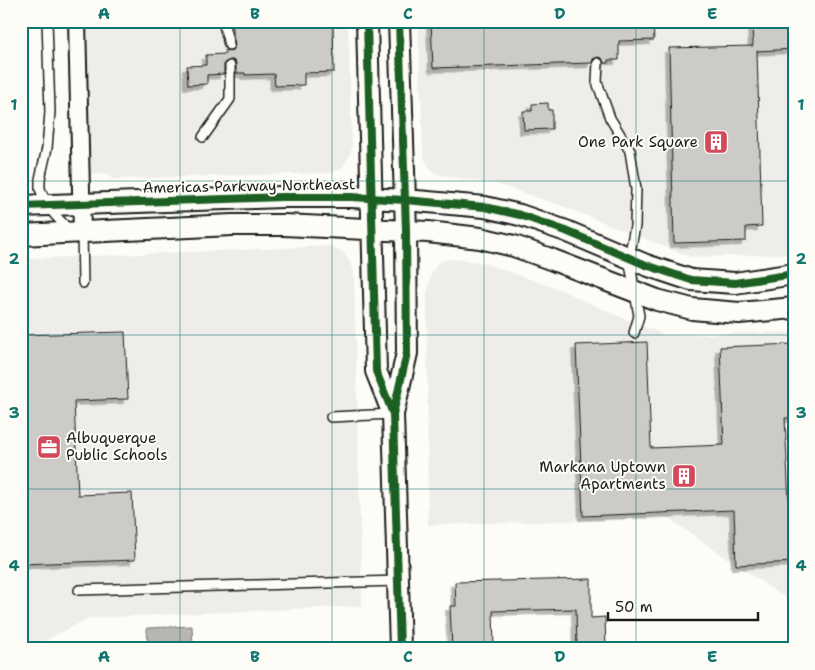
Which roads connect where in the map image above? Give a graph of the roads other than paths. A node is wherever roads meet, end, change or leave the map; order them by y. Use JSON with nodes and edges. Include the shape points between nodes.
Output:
{"nodes":[{"id":1,"x":47,"y":21,"type":"edge"},
{"id":2,"x":77,"y":21,"type":"edge"},
{"id":3,"x":223,"y":21,"type":"edge"},
{"id":4,"x":367,"y":21,"type":"edge"},
{"id":5,"x":399,"y":21,"type":"edge"},
{"id":6,"x":229,"y":45,"type":"dead end"},
{"id":7,"x":598,"y":63,"type":"dead end"},
{"id":8,"x":230,"y":66,"type":"dead end"},
{"id":9,"x":203,"y":136,"type":"dead end"},
{"id":10,"x":371,"y":197,"type":"junction"},
{"id":11,"x":405,"y":200,"type":"junction"},
{"id":12,"x":81,"y":204,"type":"junction"},
{"id":13,"x":47,"y":205,"type":"junction"},
{"id":14,"x":21,"y":206,"type":"edge"},
{"id":15,"x":372,"y":230,"type":"junction"},
{"id":16,"x":406,"y":230,"type":"junction"},
{"id":17,"x":77,"y":233,"type":"junction"},
{"id":18,"x":21,"y":235,"type":"edge"},
{"id":19,"x":630,"y":258,"type":"junction"},
{"id":20,"x":794,"y":274,"type":"edge"},
{"id":21,"x":83,"y":283,"type":"dead end"},
{"id":22,"x":636,"y":293,"type":"junction"},
{"id":23,"x":794,"y":308,"type":"edge"},
{"id":24,"x":634,"y":333,"type":"dead end"},
{"id":25,"x":393,"y":414,"type":"junction"},
{"id":26,"x":331,"y":417,"type":"dead end"},
{"id":27,"x":398,"y":581,"type":"junction"},
{"id":28,"x":79,"y":590,"type":"dead end"},
{"id":29,"x":400,"y":649,"type":"edge"}],
"edges":[{"from":1,"to":13,"type":"lane","via":[[50,112],[40,179],[40,189]]},
{"from":2,"to":12,"type":"street"},
{"from":3,"to":6,"type":"lane"},
{"from":4,"to":10,"type":"street"},
{"from":5,"to":11,"type":"street"},
{"from":7,"to":19,"type":"lane","via":[[597,82],[610,118],[630,151],[636,189]]},
{"from":8,"to":9,"type":"lane","via":[[230,99]]},
{"from":10,"to":11,"type":"street","name":"Americas Parkway Northeast"},
{"from":10,"to":12,"type":"street","name":"Americas Parkway Northeast","via":[[282,196]]},
{"from":10,"to":15,"type":"street"},
{"from":11,"to":16,"type":"street"},
{"from":11,"to":19,"type":"street","name":"Americas Parkway Northeast","via":[[485,207],[520,216]]},
{"from":12,"to":13,"type":"street","name":"Americas Parkway Northeast"},
{"from":12,"to":17,"type":"street"},
{"from":13,"to":14,"type":"street","name":"Americas Parkway Northeast"},
{"from":13,"to":17,"type":"lane","via":[[59,220]]},
{"from":15,"to":16,"type":"street"},
{"from":15,"to":17,"type":"street","via":[[232,225]]},
{"from":15,"to":25,"type":"street","via":[[376,371]]},
{"from":16,"to":22,"type":"street","via":[[480,238],[514,246]]},
{"from":16,"to":25,"type":"street","via":[[407,353]]},
{"from":17,"to":18,"type":"street"},
{"from":17,"to":21,"type":"lane"},
{"from":19,"to":20,"type":"street","name":"Americas Parkway Northeast","via":[[691,280],[735,283]]},
{"from":19,"to":22,"type":"lane"},
{"from":22,"to":23,"type":"street","via":[[692,309],[739,313]]},
{"from":22,"to":24,"type":"lane","via":[[640,316]]},
{"from":25,"to":26,"type":"lane"},
{"from":25,"to":27,"type":"street"},
{"from":27,"to":28,"type":"lane"},
{"from":27,"to":29,"type":"street"}]}
